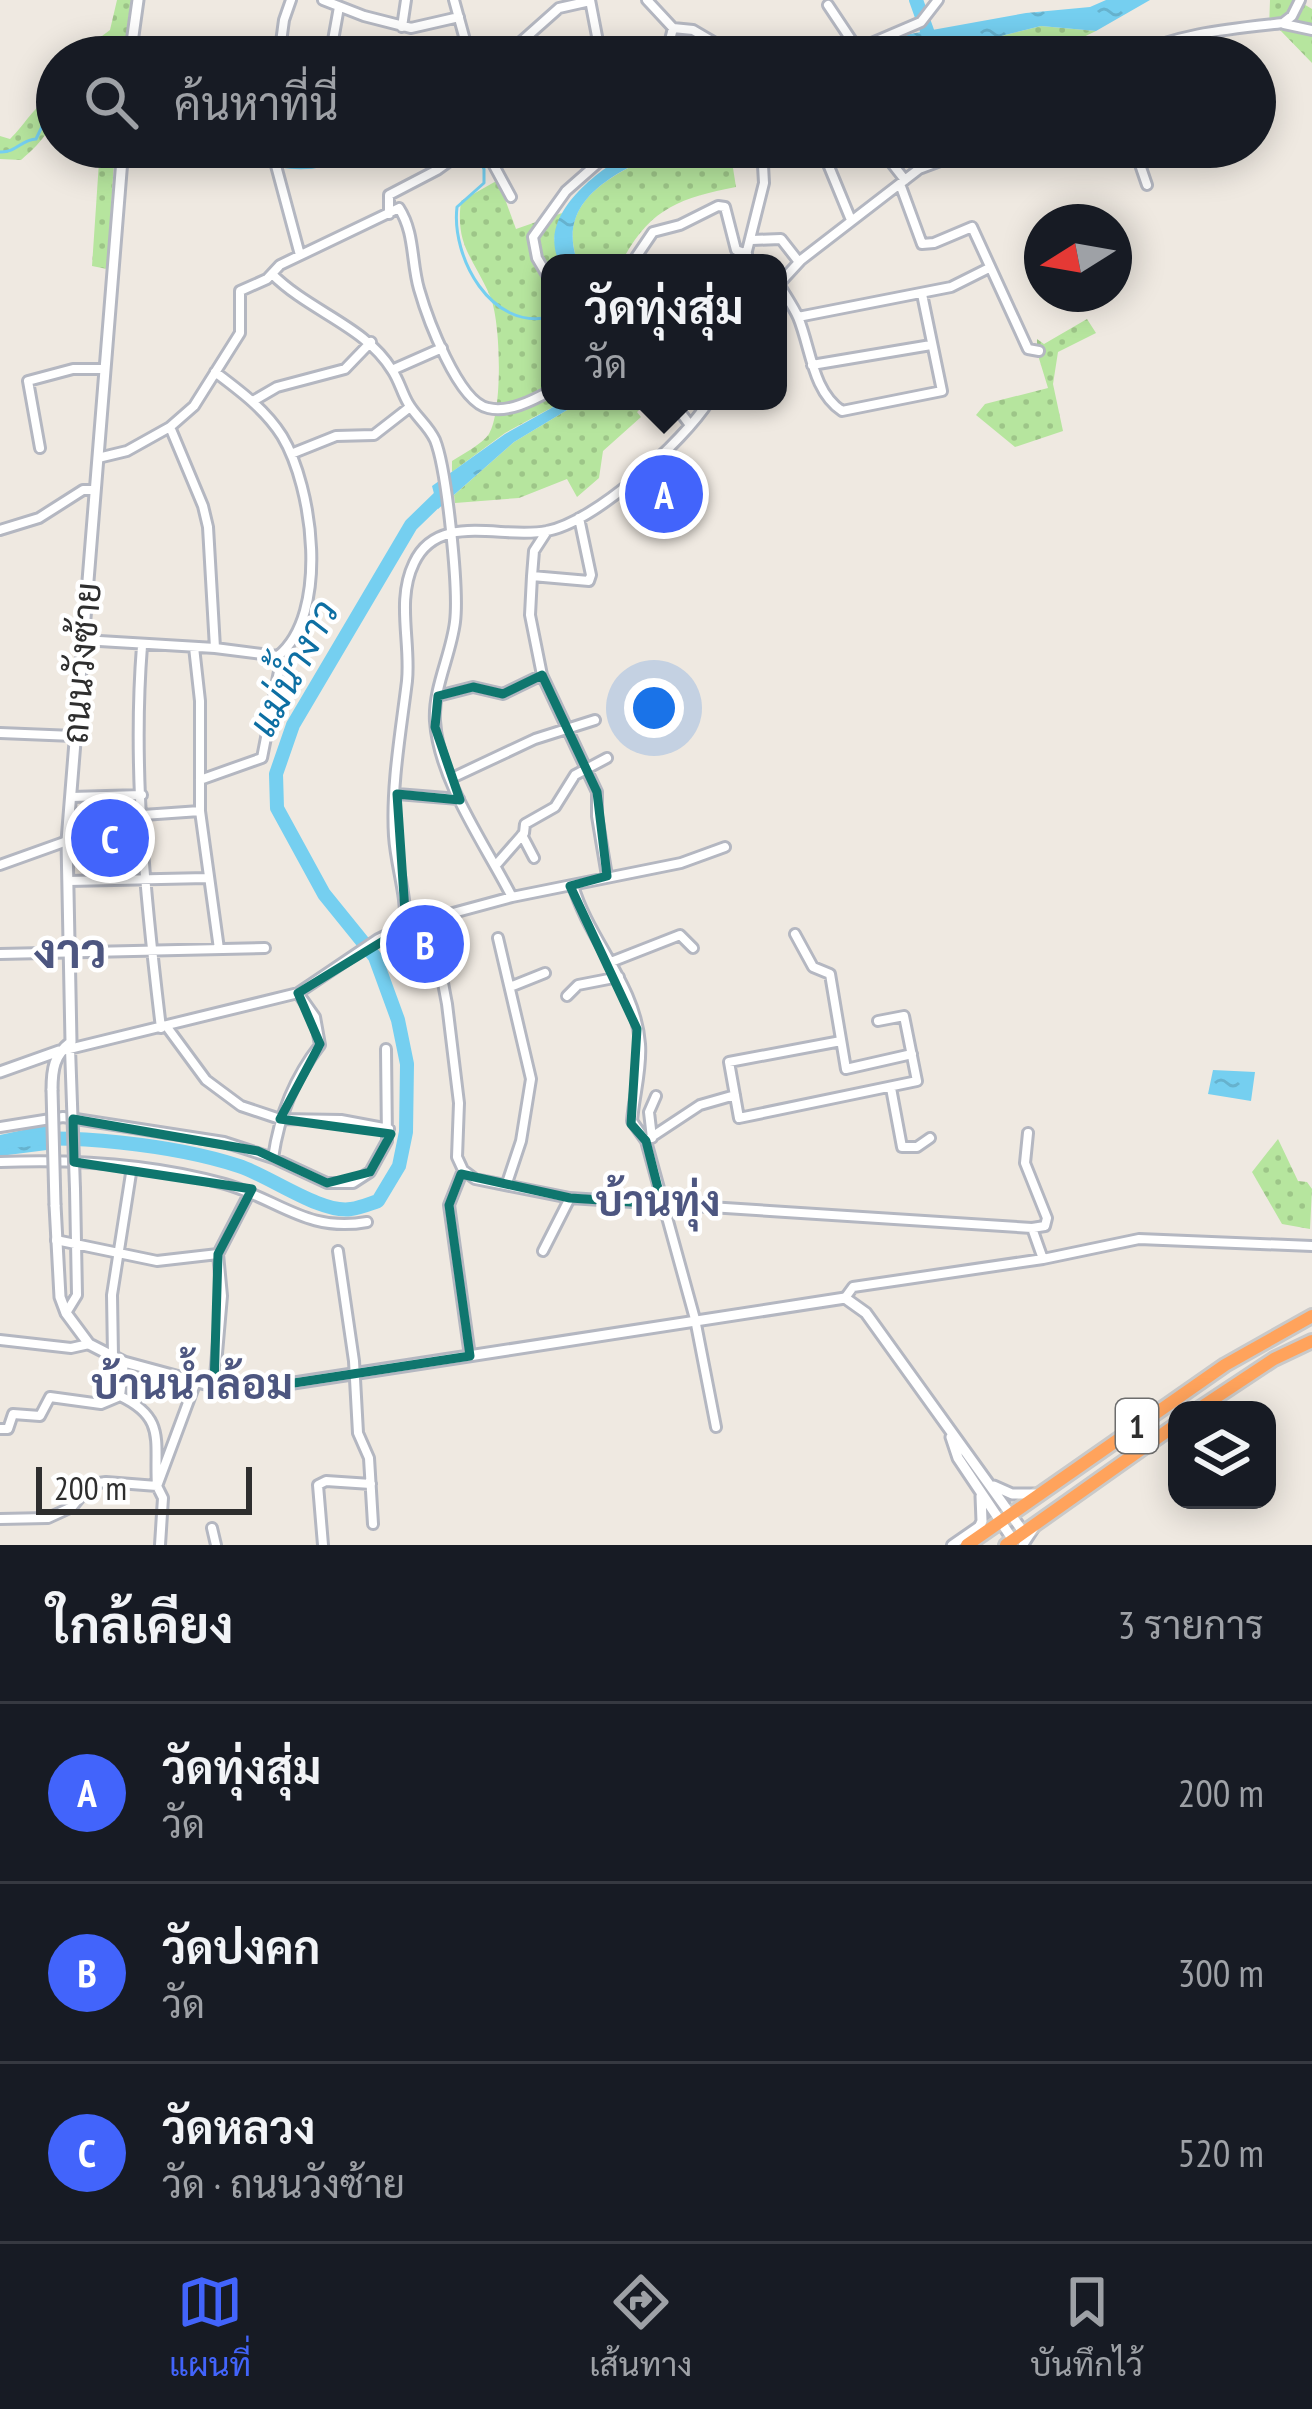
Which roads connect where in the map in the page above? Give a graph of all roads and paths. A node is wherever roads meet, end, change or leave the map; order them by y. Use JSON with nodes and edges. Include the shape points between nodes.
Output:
{"nodes":[{"id":1,"x":138,"y":0,"type":"edge"},
{"id":2,"x":291,"y":0,"type":"edge"},
{"id":3,"x":323,"y":0,"type":"edge"},
{"id":4,"x":406,"y":0,"type":"edge"},
{"id":5,"x":454,"y":0,"type":"edge"},
{"id":6,"x":590,"y":0,"type":"edge"},
{"id":7,"x":647,"y":0,"type":"edge"},
{"id":8,"x":938,"y":0,"type":"edge"},
{"id":9,"x":1300,"y":0,"type":"edge"},
{"id":10,"x":828,"y":4,"type":"dead end"},
{"id":11,"x":339,"y":7,"type":"junction"},
{"id":12,"x":459,"y":17,"type":"junction"},
{"id":13,"x":1287,"y":20,"type":"junction"},
{"id":14,"x":402,"y":27,"type":"junction"},
{"id":15,"x":673,"y":28,"type":"junction"},
{"id":16,"x":1312,"y":30,"type":"edge"},
{"id":17,"x":133,"y":36,"type":"edge"},
{"id":18,"x":283,"y":36,"type":"edge"},
{"id":19,"x":334,"y":36,"type":"edge"},
{"id":20,"x":465,"y":36,"type":"edge"},
{"id":21,"x":528,"y":36,"type":"edge"},
{"id":22,"x":597,"y":36,"type":"edge"},
{"id":23,"x":672,"y":36,"type":"edge"},
{"id":24,"x":703,"y":36,"type":"edge"},
{"id":25,"x":849,"y":36,"type":"edge"},
{"id":26,"x":885,"y":36,"type":"edge"},
{"id":27,"x":1188,"y":36,"type":"edge"},
{"id":28,"x":121,"y":168,"type":"edge"},
{"id":29,"x":278,"y":168,"type":"edge"},
{"id":30,"x":440,"y":168,"type":"edge"},
{"id":31,"x":495,"y":168,"type":"edge"},
{"id":32,"x":592,"y":168,"type":"edge"},
{"id":33,"x":763,"y":168,"type":"edge"},
{"id":34,"x":832,"y":168,"type":"edge"},
{"id":35,"x":893,"y":168,"type":"edge"},
{"id":36,"x":922,"y":168,"type":"edge"},
{"id":37,"x":1141,"y":168,"type":"edge"},
{"id":38,"x":902,"y":182,"type":"junction"},
{"id":39,"x":1147,"y":185,"type":"dead end"},
{"id":40,"x":511,"y":197,"type":"dead end"},
{"id":41,"x":388,"y":214,"type":"junction"},
{"id":42,"x":851,"y":220,"type":"junction"},
{"id":43,"x":752,"y":240,"type":"junction"},
{"id":44,"x":638,"y":254,"type":"edge"},
{"id":45,"x":740,"y":254,"type":"edge"},
{"id":46,"x":747,"y":254,"type":"edge"},
{"id":47,"x":300,"y":255,"type":"junction"},
{"id":48,"x":800,"y":262,"type":"junction"},
{"id":49,"x":541,"y":263,"type":"edge"},
{"id":50,"x":989,"y":268,"type":"junction"},
{"id":51,"x":272,"y":274,"type":"junction"},
{"id":52,"x":787,"y":276,"type":"edge"},
{"id":53,"x":922,"y":294,"type":"junction"},
{"id":54,"x":787,"y":299,"type":"edge"},
{"id":55,"x":798,"y":317,"type":"junction"},
{"id":56,"x":370,"y":342,"type":"junction"},
{"id":57,"x":931,"y":345,"type":"junction"},
{"id":58,"x":442,"y":349,"type":"junction"},
{"id":59,"x":1040,"y":351,"type":"dead end"},
{"id":60,"x":812,"y":365,"type":"junction"},
{"id":61,"x":105,"y":369,"type":"junction"},
{"id":62,"x":392,"y":370,"type":"junction"},
{"id":63,"x":215,"y":372,"type":"junction"},
{"id":64,"x":541,"y":395,"type":"edge"},
{"id":65,"x":253,"y":401,"type":"junction"},
{"id":66,"x":410,"y":407,"type":"junction"},
{"id":67,"x":679,"y":410,"type":"edge"},
{"id":68,"x":702,"y":410,"type":"edge"},
{"id":69,"x":690,"y":425,"type":"junction"},
{"id":70,"x":170,"y":428,"type":"junction"},
{"id":71,"x":40,"y":448,"type":"dead end"},
{"id":72,"x":291,"y":454,"type":"junction"},
{"id":73,"x":98,"y":458,"type":"junction"},
{"id":74,"x":95,"y":490,"type":"junction"},
{"id":75,"x":579,"y":518,"type":"junction"},
{"id":76,"x":0,"y":530,"type":"edge"},
{"id":77,"x":547,"y":531,"type":"junction"},
{"id":78,"x":450,"y":532,"type":"junction"},
{"id":79,"x":532,"y":576,"type":"junction"},
{"id":80,"x":82,"y":640,"type":"junction"},
{"id":81,"x":142,"y":646,"type":"junction"},
{"id":82,"x":194,"y":647,"type":"junction"},
{"id":83,"x":215,"y":648,"type":"junction"},
{"id":84,"x":278,"y":656,"type":"junction"},
{"id":85,"x":542,"y":675,"type":"junction"},
{"id":86,"x":438,"y":696,"type":"junction"},
{"id":87,"x":595,"y":720,"type":"dead end"},
{"id":88,"x":569,"y":728,"type":"junction"},
{"id":89,"x":0,"y":733,"type":"edge"},
{"id":90,"x":74,"y":736,"type":"junction"},
{"id":91,"x":607,"y":758,"type":"dead end"},
{"id":92,"x":584,"y":768,"type":"junction"},
{"id":93,"x":452,"y":778,"type":"junction"},
{"id":94,"x":200,"y":780,"type":"junction"},
{"id":95,"x":397,"y":794,"type":"junction"},
{"id":96,"x":142,"y":795,"type":"junction"},
{"id":97,"x":71,"y":797,"type":"junction"},
{"id":98,"x":459,"y":799,"type":"junction"},
{"id":99,"x":200,"y":811,"type":"junction"},
{"id":100,"x":143,"y":814,"type":"junction"},
{"id":101,"x":522,"y":836,"type":"junction"},
{"id":102,"x":68,"y":842,"type":"junction"},
{"id":103,"x":725,"y":847,"type":"dead end"},
{"id":104,"x":534,"y":858,"type":"dead end"},
{"id":105,"x":0,"y":865,"type":"edge"},
{"id":106,"x":496,"y":865,"type":"junction"},
{"id":107,"x":607,"y":876,"type":"junction"},
{"id":108,"x":207,"y":878,"type":"junction"},
{"id":109,"x":148,"y":880,"type":"junction"},
{"id":110,"x":68,"y":881,"type":"junction"},
{"id":111,"x":573,"y":885,"type":"junction"},
{"id":112,"x":512,"y":897,"type":"junction"},
{"id":113,"x":431,"y":920,"type":"junction"},
{"id":114,"x":406,"y":926,"type":"junction"},
{"id":115,"x":796,"y":934,"type":"dead end"},
{"id":116,"x":498,"y":938,"type":"dead end"},
{"id":117,"x":266,"y":948,"type":"dead end"},
{"id":118,"x":693,"y":948,"type":"dead end"},
{"id":119,"x":152,"y":949,"type":"junction"},
{"id":120,"x":219,"y":949,"type":"junction"},
{"id":121,"x":69,"y":952,"type":"junction"},
{"id":122,"x":0,"y":954,"type":"edge"},
{"id":123,"x":611,"y":962,"type":"junction"},
{"id":124,"x":545,"y":973,"type":"dead end"},
{"id":125,"x":619,"y":977,"type":"junction"},
{"id":126,"x":510,"y":987,"type":"junction"},
{"id":127,"x":298,"y":993,"type":"junction"},
{"id":128,"x":567,"y":996,"type":"dead end"},
{"id":129,"x":878,"y":1021,"type":"dead end"},
{"id":130,"x":164,"y":1028,"type":"junction"},
{"id":131,"x":841,"y":1041,"type":"junction"},
{"id":132,"x":386,"y":1049,"type":"dead end"},
{"id":133,"x":65,"y":1050,"type":"junction"},
{"id":134,"x":913,"y":1054,"type":"junction"},
{"id":135,"x":0,"y":1072,"type":"edge"},
{"id":136,"x":891,"y":1088,"type":"junction"},
{"id":137,"x":656,"y":1096,"type":"dead end"},
{"id":138,"x":735,"y":1096,"type":"junction"},
{"id":139,"x":280,"y":1119,"type":"junction"},
{"id":140,"x":0,"y":1127,"type":"edge"},
{"id":141,"x":388,"y":1129,"type":"junction"},
{"id":142,"x":1028,"y":1133,"type":"dead end"},
{"id":143,"x":930,"y":1138,"type":"dead end"},
{"id":144,"x":649,"y":1139,"type":"junction"},
{"id":145,"x":273,"y":1158,"type":"junction"},
{"id":146,"x":0,"y":1162,"type":"edge"},
{"id":147,"x":132,"y":1167,"type":"junction"},
{"id":148,"x":463,"y":1170,"type":"junction"},
{"id":149,"x":507,"y":1183,"type":"junction"},
{"id":150,"x":249,"y":1194,"type":"junction"},
{"id":151,"x":570,"y":1198,"type":"junction"},
{"id":152,"x":662,"y":1204,"type":"junction"},
{"id":153,"x":367,"y":1222,"type":"dead end"},
{"id":154,"x":1032,"y":1228,"type":"junction"},
{"id":155,"x":56,"y":1240,"type":"junction"},
{"id":156,"x":76,"y":1243,"type":"junction"},
{"id":157,"x":1312,"y":1246,"type":"edge"},
{"id":158,"x":543,"y":1251,"type":"dead end"},
{"id":159,"x":338,"y":1252,"type":"dead end"},
{"id":160,"x":118,"y":1253,"type":"junction"},
{"id":161,"x":218,"y":1254,"type":"junction"},
{"id":162,"x":1043,"y":1259,"type":"junction"},
{"id":163,"x":845,"y":1298,"type":"junction"},
{"id":164,"x":66,"y":1313,"type":"junction"},
{"id":165,"x":1312,"y":1316,"type":"edge"},
{"id":166,"x":695,"y":1319,"type":"junction"},
{"id":167,"x":0,"y":1340,"type":"edge"},
{"id":168,"x":1312,"y":1341,"type":"edge"},
{"id":169,"x":89,"y":1344,"type":"junction"},
{"id":170,"x":470,"y":1356,"type":"junction"},
{"id":171,"x":119,"y":1360,"type":"junction"},
{"id":172,"x":353,"y":1375,"type":"junction"},
{"id":173,"x":194,"y":1384,"type":"junction"},
{"id":174,"x":214,"y":1388,"type":"junction"},
{"id":175,"x":120,"y":1396,"type":"junction"},
{"id":176,"x":1210,"y":1401,"type":"edge"},
{"id":177,"x":716,"y":1427,"type":"dead end"},
{"id":178,"x":0,"y":1429,"type":"edge"},
{"id":179,"x":1168,"y":1430,"type":"edge"},
{"id":180,"x":370,"y":1484,"type":"junction"},
{"id":181,"x":157,"y":1486,"type":"junction"},
{"id":182,"x":985,"y":1487,"type":"junction"},
{"id":183,"x":1046,"y":1491,"type":"junction"},
{"id":184,"x":0,"y":1519,"type":"edge"},
{"id":185,"x":1006,"y":1519,"type":"junction"},
{"id":186,"x":373,"y":1524,"type":"dead end"},
{"id":187,"x":980,"y":1525,"type":"junction"},
{"id":188,"x":212,"y":1528,"type":"dead end"},
{"id":189,"x":1016,"y":1541,"type":"edge"},
{"id":190,"x":970,"y":1544,"type":"edge"},
{"id":191,"x":160,"y":1545,"type":"edge"},
{"id":192,"x":216,"y":1545,"type":"edge"},
{"id":193,"x":323,"y":1545,"type":"edge"},
{"id":194,"x":952,"y":1545,"type":"edge"}],
"edges":[{"from":1,"to":17,"type":"main road"},
{"from":2,"to":18,"type":"street"},
{"from":3,"to":11,"type":"street"},
{"from":4,"to":14,"type":"street"},
{"from":5,"to":12,"type":"street"},
{"from":6,"to":21,"type":"street","via":[[559,8]]},
{"from":6,"to":22,"type":"street"},
{"from":7,"to":15,"type":"street"},
{"from":8,"to":26,"type":"street","via":[[921,22]]},
{"from":9,"to":13,"type":"street"},
{"from":10,"to":25,"type":"street"},
{"from":11,"to":14,"type":"street"},
{"from":11,"to":19,"type":"street"},
{"from":12,"to":14,"type":"street"},
{"from":12,"to":20,"type":"street"},
{"from":13,"to":16,"type":"street"},
{"from":13,"to":27,"type":"street"},
{"from":15,"to":23,"type":"street"},
{"from":15,"to":24,"type":"street"},
{"from":28,"to":61,"type":"main road","name":"ถนนวังซ้าย"},
{"from":29,"to":47,"type":"street"},
{"from":30,"to":41,"type":"street","via":[[389,195]]},
{"from":31,"to":40,"type":"street"},
{"from":32,"to":49,"type":"street","via":[[533,237]]},
{"from":33,"to":43,"type":"street"},
{"from":34,"to":42,"type":"street"},
{"from":35,"to":38,"type":"street"},
{"from":36,"to":38,"type":"street"},
{"from":37,"to":39,"type":"street"},
{"from":38,"to":42,"type":"street"},
{"from":38,"to":50,"type":"street","via":[[922,244],[972,227]]},
{"from":41,"to":47,"type":"street"},
{"from":41,"to":58,"type":"street","via":[[399,208],[411,232],[419,290]]},
{"from":42,"to":48,"type":"street"},
{"from":43,"to":46,"type":"street"},
{"from":43,"to":48,"type":"street","via":[[781,239]]},
{"from":44,"to":45,"type":"street","via":[[653,232],[718,206]]},
{"from":47,"to":51,"type":"street"},
{"from":48,"to":52,"type":"street"},
{"from":50,"to":53,"type":"street"},
{"from":50,"to":59,"type":"street","via":[[1028,349]]},
{"from":51,"to":56,"type":"street"},
{"from":51,"to":63,"type":"street","via":[[237,296],[240,333]]},
{"from":53,"to":55,"type":"street"},
{"from":53,"to":57,"type":"street"},
{"from":54,"to":55,"type":"street"},
{"from":55,"to":60,"type":"street"},
{"from":56,"to":62,"type":"street"},
{"from":56,"to":65,"type":"street","via":[[345,369]]},
{"from":57,"to":60,"type":"street"},
{"from":57,"to":60,"type":"street","via":[[942,392],[842,411]]},
{"from":58,"to":62,"type":"street"},
{"from":58,"to":64,"type":"street","via":[[481,407],[508,408]]},
{"from":61,"to":71,"type":"street","via":[[28,381]]},
{"from":61,"to":73,"type":"main road","name":"ถนนวังซ้าย"},
{"from":62,"to":66,"type":"street"},
{"from":63,"to":65,"type":"street"},
{"from":63,"to":70,"type":"street"},
{"from":65,"to":72,"type":"street"},
{"from":66,"to":72,"type":"street","via":[[374,435],[336,436]]},
{"from":66,"to":78,"type":"street","via":[[431,432]]},
{"from":67,"to":69,"type":"street"},
{"from":68,"to":69,"type":"street"},
{"from":69,"to":75,"type":"street","via":[[635,479]]},
{"from":70,"to":73,"type":"street"},
{"from":70,"to":83,"type":"street","via":[[208,526]]},
{"from":72,"to":84,"type":"street","via":[[311,569],[304,616]]},
{"from":73,"to":74,"type":"main road","name":"ถนนวังซ้าย"},
{"from":74,"to":76,"type":"street"},
{"from":74,"to":80,"type":"main road","name":"ถนนวังซ้าย"},
{"from":75,"to":77,"type":"street"},
{"from":75,"to":79,"type":"street","via":[[589,581]]},
{"from":77,"to":78,"type":"street"},
{"from":77,"to":79,"type":"street","via":[[534,551]]},
{"from":78,"to":86,"type":"street","via":[[456,620]]},
{"from":78,"to":95,"type":"street","via":[[425,545],[408,580]]},
{"from":79,"to":85,"type":"street"},
{"from":80,"to":81,"type":"street"},
{"from":80,"to":90,"type":"main road","name":"ถนนวังซ้าย"},
{"from":81,"to":82,"type":"street"},
{"from":81,"to":96,"type":"street"},
{"from":82,"to":83,"type":"street"},
{"from":82,"to":94,"type":"street"},
{"from":83,"to":84,"type":"street"},
{"from":84,"to":94,"type":"street","via":[[262,758]]},
{"from":85,"to":86,"type":"street","via":[[503,694],[473,687]]},
{"from":85,"to":88,"type":"street"},
{"from":86,"to":93,"type":"street","via":[[435,727]]},
{"from":87,"to":88,"type":"street"},
{"from":88,"to":92,"type":"street"},
{"from":88,"to":93,"type":"street"},
{"from":89,"to":90,"type":"street"},
{"from":90,"to":97,"type":"main road","name":"ถนนวังซ้าย"},
{"from":91,"to":92,"type":"street"},
{"from":92,"to":101,"type":"street"},
{"from":92,"to":107,"type":"street","via":[[597,792]]},
{"from":93,"to":98,"type":"street"},
{"from":94,"to":99,"type":"street"},
{"from":95,"to":98,"type":"street"},
{"from":95,"to":114,"type":"street"},
{"from":96,"to":97,"type":"street"},
{"from":96,"to":100,"type":"street"},
{"from":97,"to":102,"type":"main road","name":"ถนนวังซ้าย"},
{"from":98,"to":106,"type":"street"},
{"from":99,"to":100,"type":"street"},
{"from":99,"to":108,"type":"street"},
{"from":100,"to":109,"type":"street"},
{"from":101,"to":104,"type":"street"},
{"from":101,"to":106,"type":"street"},
{"from":102,"to":105,"type":"street"},
{"from":102,"to":110,"type":"main road","name":"ถนนวังซ้าย"},
{"from":103,"to":107,"type":"street"},
{"from":106,"to":112,"type":"street"},
{"from":107,"to":111,"type":"street"},
{"from":108,"to":109,"type":"street"},
{"from":108,"to":120,"type":"street"},
{"from":109,"to":110,"type":"street"},
{"from":109,"to":119,"type":"street"},
{"from":110,"to":121,"type":"main road","name":"ถนนวังซ้าย"},
{"from":111,"to":112,"type":"street"},
{"from":111,"to":123,"type":"street"},
{"from":112,"to":113,"type":"street"},
{"from":113,"to":114,"type":"street"},
{"from":113,"to":148,"type":"street"},
{"from":114,"to":127,"type":"street"},
{"from":115,"to":131,"type":"street","via":[[813,967],[830,974]]},
{"from":116,"to":126,"type":"street"},
{"from":117,"to":120,"type":"street"},
{"from":118,"to":123,"type":"street","via":[[680,935]]},
{"from":119,"to":120,"type":"street"},
{"from":119,"to":121,"type":"street"},
{"from":119,"to":130,"type":"street"},
{"from":121,"to":122,"type":"street"},
{"from":121,"to":133,"type":"main road","name":"ถนนวังซ้าย"},
{"from":123,"to":125,"type":"street"},
{"from":124,"to":126,"type":"street"},
{"from":125,"to":128,"type":"street","via":[[578,985]]},
{"from":125,"to":144,"type":"street","via":[[640,1044],[632,1121]]},
{"from":126,"to":149,"type":"street","via":[[531,1085]]},
{"from":127,"to":130,"type":"street"},
{"from":127,"to":139,"type":"street","via":[[315,1017],[320,1045]]},
{"from":129,"to":134,"type":"street","via":[[904,1016]]},
{"from":130,"to":133,"type":"street"},
{"from":130,"to":139,"type":"street","via":[[206,1080],[241,1106]]},
{"from":131,"to":134,"type":"street","via":[[846,1069]]},
{"from":131,"to":138,"type":"street","via":[[728,1062]]},
{"from":132,"to":141,"type":"street"},
{"from":133,"to":135,"type":"main road"},
{"from":133,"to":155,"type":"main road","bridge":true,"via":[[52,1071]]},
{"from":133,"to":156,"type":"street","bridge":true},
{"from":134,"to":136,"type":"street","via":[[917,1082]]},
{"from":136,"to":138,"type":"street","via":[[739,1118]]},
{"from":136,"to":143,"type":"street","via":[[902,1148]]},
{"from":137,"to":144,"type":"street"},
{"from":138,"to":144,"type":"street","via":[[700,1105]]},
{"from":139,"to":141,"type":"street"},
{"from":139,"to":145,"type":"street"},
{"from":140,"to":145,"type":"street","via":[[63,1117],[224,1142]]},
{"from":141,"to":145,"type":"street","via":[[370,1172],[353,1184],[327,1183]]},
{"from":142,"to":154,"type":"street","via":[[1025,1163],[1047,1218]]},
{"from":144,"to":152,"type":"street"},
{"from":146,"to":147,"type":"street"},
{"from":147,"to":150,"type":"street"},
{"from":147,"to":160,"type":"street"},
{"from":148,"to":149,"type":"street","via":[[486,1184]]},
{"from":148,"to":170,"type":"street","via":[[449,1204]]},
{"from":149,"to":151,"type":"street"},
{"from":150,"to":153,"type":"street","via":[[322,1225]]},
{"from":150,"to":161,"type":"street"},
{"from":151,"to":152,"type":"street"},
{"from":151,"to":158,"type":"street"},
{"from":152,"to":154,"type":"street"},
{"from":152,"to":166,"type":"street"},
{"from":154,"to":162,"type":"street"},
{"from":155,"to":156,"type":"street"},
{"from":155,"to":164,"type":"main road"},
{"from":156,"to":160,"type":"street"},
{"from":156,"to":164,"type":"street","via":[[77,1295]]},
{"from":157,"to":162,"type":"street","via":[[1139,1239]]},
{"from":159,"to":172,"type":"street"},
{"from":160,"to":161,"type":"street","via":[[157,1261]]},
{"from":160,"to":171,"type":"street","via":[[112,1295]]},
{"from":161,"to":174,"type":"street"},
{"from":162,"to":163,"type":"street","via":[[853,1287]]},
{"from":163,"to":166,"type":"main road"},
{"from":163,"to":182,"type":"main road","via":[[866,1313]]},
{"from":164,"to":169,"type":"main road"},
{"from":165,"to":183,"type":"highway","number":"1","via":[[1225,1365]]},
{"from":166,"to":170,"type":"main road"},
{"from":166,"to":177,"type":"street"},
{"from":167,"to":169,"type":"street"},
{"from":168,"to":176,"type":"highway","number":"1"},
{"from":169,"to":171,"type":"main road"},
{"from":170,"to":172,"type":"main road"},
{"from":171,"to":173,"type":"main road"},
{"from":171,"to":175,"type":"street"},
{"from":172,"to":174,"type":"main road","via":[[264,1390]]},
{"from":172,"to":180,"type":"street"},
{"from":173,"to":174,"type":"main road"},
{"from":173,"to":181,"type":"street"},
{"from":175,"to":178,"type":"street","via":[[101,1404],[50,1397],[40,1416],[13,1414],[8,1429]]},
{"from":175,"to":181,"type":"street","via":[[151,1416]]},
{"from":179,"to":189,"type":"highway","number":"1"},
{"from":180,"to":186,"type":"street"},
{"from":180,"to":193,"type":"street","via":[[318,1485]]},
{"from":181,"to":184,"type":"street","via":[[91,1484],[72,1507],[48,1518]]},
{"from":181,"to":191,"type":"street","via":[[164,1498]]},
{"from":182,"to":183,"type":"main road","via":[[1020,1496]]},
{"from":182,"to":185,"type":"main road"},
{"from":182,"to":187,"type":"main road"},
{"from":183,"to":185,"type":"highway","number":"1"},
{"from":185,"to":189,"type":"main road"},
{"from":185,"to":190,"type":"highway","number":"1"},
{"from":187,"to":190,"type":"main road"},
{"from":187,"to":194,"type":"street"},
{"from":188,"to":192,"type":"street"}]}
